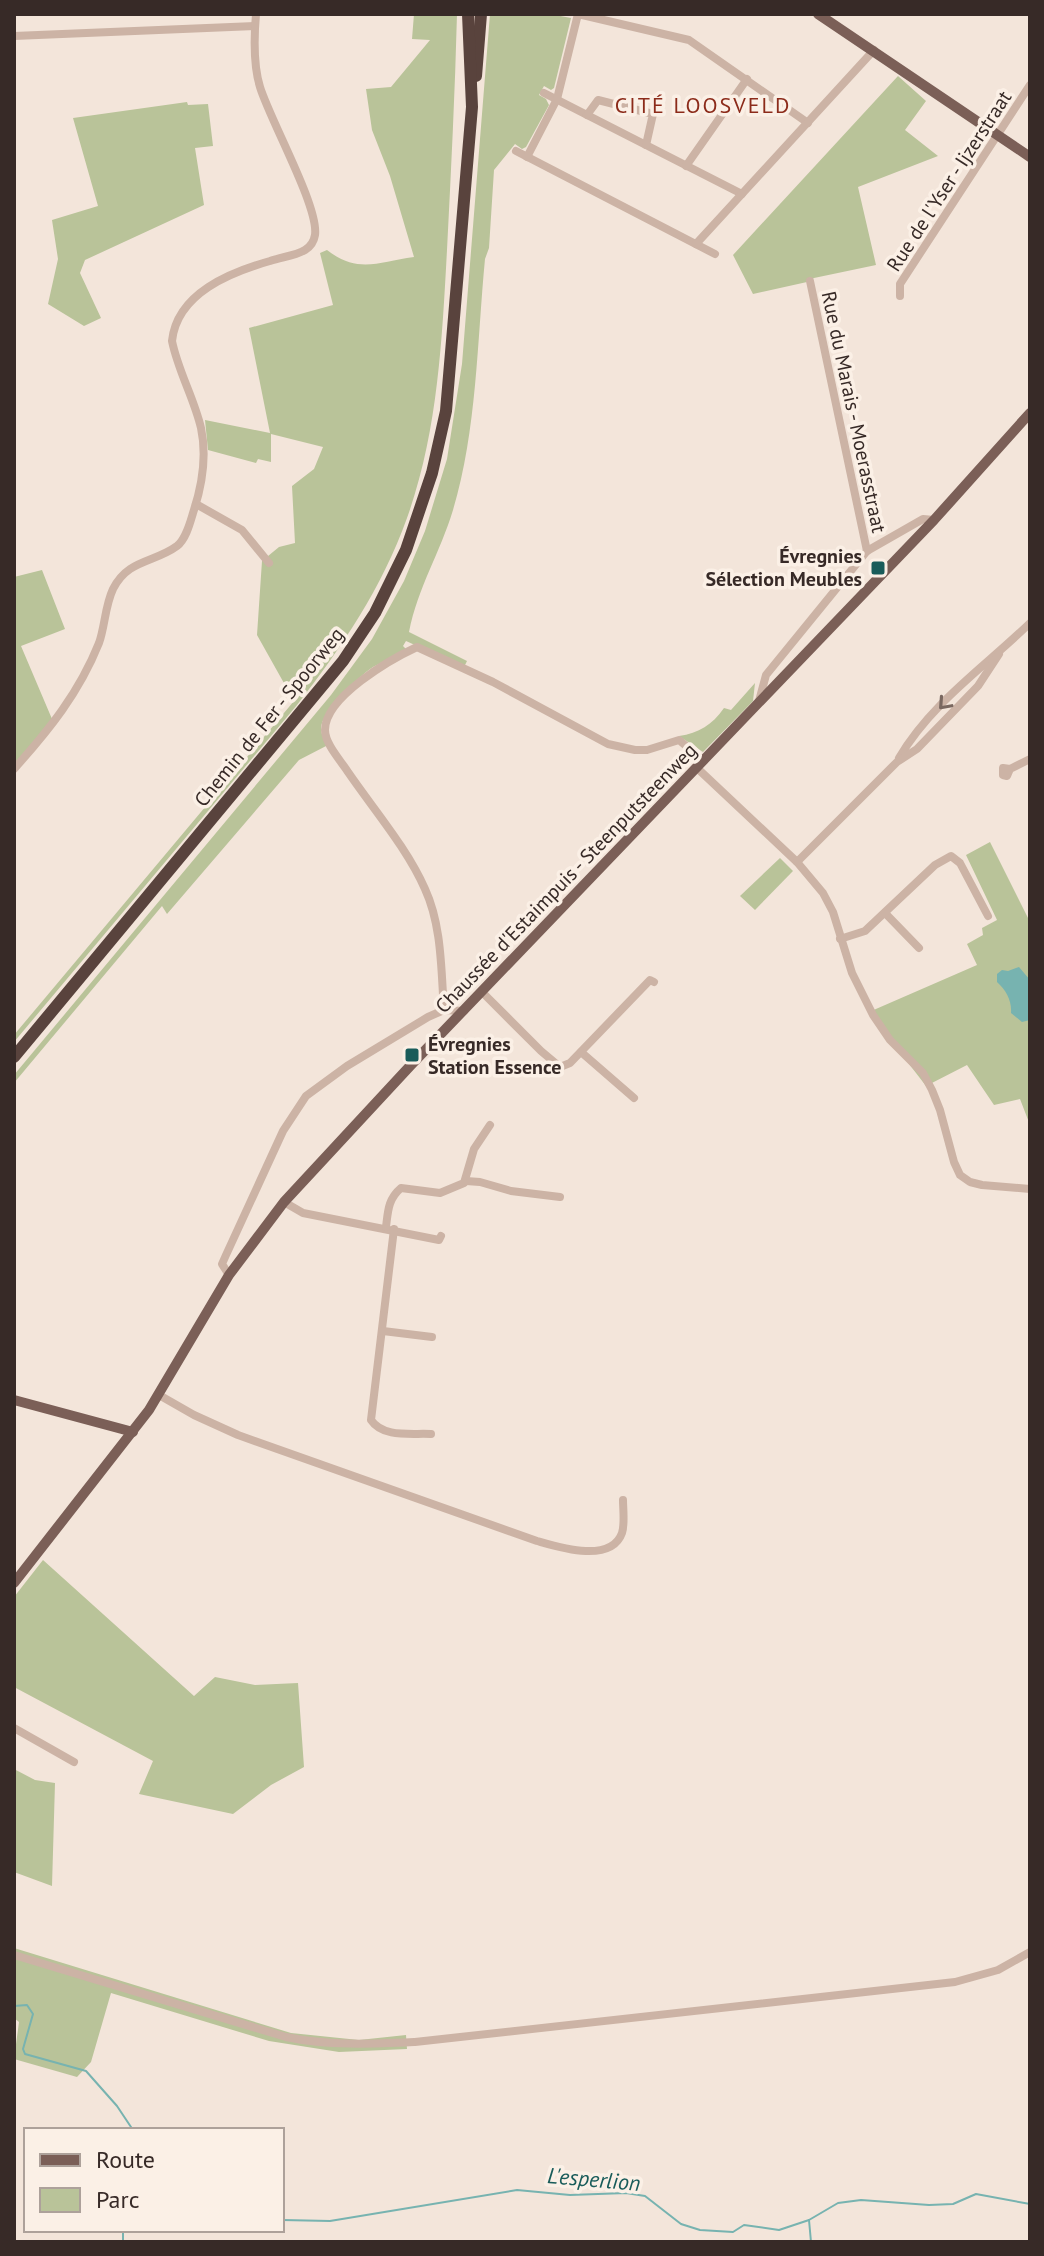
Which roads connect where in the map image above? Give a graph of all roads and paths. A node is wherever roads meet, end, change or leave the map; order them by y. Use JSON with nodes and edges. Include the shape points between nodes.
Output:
{"nodes":[{"id":1,"x":255,"y":14,"type":"edge"},
{"id":2,"x":468,"y":14,"type":"edge"},
{"id":3,"x":481,"y":14,"type":"edge"},
{"id":4,"x":578,"y":14,"type":"edge"},
{"id":5,"x":818,"y":14,"type":"edge"},
{"id":6,"x":255,"y":26,"type":"junction"},
{"id":7,"x":14,"y":36,"type":"edge"},
{"id":8,"x":874,"y":50,"type":"junction"},
{"id":9,"x":747,"y":79,"type":"junction"},
{"id":10,"x":1030,"y":85,"type":"edge"},
{"id":11,"x":544,"y":93,"type":"dead end"},
{"id":12,"x":557,"y":99,"type":"junction"},
{"id":13,"x":472,"y":107,"type":"junction"},
{"id":14,"x":587,"y":115,"type":"junction"},
{"id":15,"x":808,"y":123,"type":"junction"},
{"id":16,"x":998,"y":135,"type":"junction"},
{"id":17,"x":646,"y":145,"type":"junction"},
{"id":18,"x":516,"y":151,"type":"dead end"},
{"id":19,"x":527,"y":157,"type":"junction"},
{"id":20,"x":1030,"y":157,"type":"edge"},
{"id":21,"x":686,"y":166,"type":"junction"},
{"id":22,"x":742,"y":194,"type":"junction"},
{"id":23,"x":696,"y":244,"type":"junction"},
{"id":24,"x":715,"y":254,"type":"dead end"},
{"id":25,"x":810,"y":281,"type":"dead end"},
{"id":26,"x":900,"y":296,"type":"dead end"},
{"id":27,"x":1030,"y":413,"type":"edge"},
{"id":28,"x":196,"y":504,"type":"junction"},
{"id":29,"x":934,"y":520,"type":"junction"},
{"id":30,"x":867,"y":551,"type":"junction"},
{"id":31,"x":269,"y":563,"type":"dead end"},
{"id":32,"x":1030,"y":623,"type":"edge"},
{"id":33,"x":999,"y":654,"type":"junction"},
{"id":34,"x":759,"y":702,"type":"junction"},
{"id":35,"x":1030,"y":759,"type":"edge"},
{"id":36,"x":897,"y":762,"type":"junction"},
{"id":37,"x":701,"y":765,"type":"junction"},
{"id":38,"x":14,"y":769,"type":"edge"},
{"id":39,"x":1010,"y":769,"type":"dead end"},
{"id":40,"x":797,"y":862,"type":"junction"},
{"id":41,"x":885,"y":913,"type":"junction"},
{"id":42,"x":988,"y":916,"type":"dead end"},
{"id":43,"x":840,"y":939,"type":"junction"},
{"id":44,"x":919,"y":948,"type":"dead end"},
{"id":45,"x":654,"y":982,"type":"dead end"},
{"id":46,"x":482,"y":992,"type":"junction"},
{"id":47,"x":444,"y":1010,"type":"junction"},
{"id":48,"x":464,"y":1011,"type":"junction"},
{"id":49,"x":581,"y":1052,"type":"junction"},
{"id":50,"x":14,"y":1057,"type":"edge"},
{"id":51,"x":634,"y":1098,"type":"dead end"},
{"id":52,"x":490,"y":1125,"type":"dead end"},
{"id":53,"x":466,"y":1181,"type":"junction"},
{"id":54,"x":1030,"y":1189,"type":"edge"},
{"id":55,"x":560,"y":1197,"type":"dead end"},
{"id":56,"x":284,"y":1202,"type":"junction"},
{"id":57,"x":390,"y":1228,"type":"junction"},
{"id":58,"x":441,"y":1236,"type":"dead end"},
{"id":59,"x":229,"y":1275,"type":"junction"},
{"id":60,"x":383,"y":1331,"type":"junction"},
{"id":61,"x":432,"y":1337,"type":"dead end"},
{"id":62,"x":159,"y":1395,"type":"junction"},
{"id":63,"x":14,"y":1400,"type":"edge"},
{"id":64,"x":133,"y":1432,"type":"junction"},
{"id":65,"x":431,"y":1434,"type":"dead end"},
{"id":66,"x":623,"y":1500,"type":"dead end"},
{"id":67,"x":14,"y":1583,"type":"edge"},
{"id":68,"x":14,"y":1728,"type":"edge"},
{"id":69,"x":74,"y":1762,"type":"dead end"},
{"id":70,"x":1030,"y":1952,"type":"edge"},
{"id":71,"x":14,"y":1955,"type":"edge"}],
"edges":[{"from":1,"to":6,"type":"street"},
{"from":2,"to":13,"type":"highway","name":"Chemin de Fer - Spoorweg"},
{"from":3,"to":13,"type":"highway"},
{"from":4,"to":9,"type":"street","via":[[689,40]]},
{"from":4,"to":12,"type":"street"},
{"from":5,"to":8,"type":"main road"},
{"from":6,"to":7,"type":"street"},
{"from":6,"to":28,"type":"street","via":[[259,84],[310,210],[315,235],[302,252],[217,281],[187,307],[173,330],[175,354],[201,431],[203,461]]},
{"from":8,"to":15,"type":"street"},
{"from":8,"to":16,"type":"main road"},
{"from":9,"to":15,"type":"street"},
{"from":9,"to":21,"type":"street"},
{"from":10,"to":16,"type":"street","name":"Rue de l'Yser - Ijzerstraat"},
{"from":11,"to":12,"type":"street"},
{"from":12,"to":14,"type":"street"},
{"from":12,"to":19,"type":"street"},
{"from":13,"to":50,"type":"highway","name":"Chemin de Fer - Spoorweg","via":[[446,411],[419,513],[392,580],[317,695]]},
{"from":14,"to":17,"type":"street"},
{"from":14,"to":17,"type":"street","via":[[598,100],[653,114]]},
{"from":15,"to":22,"type":"street"},
{"from":16,"to":20,"type":"main road"},
{"from":16,"to":26,"type":"street","name":"Rue de l'Yser - Ijzerstraat","via":[[900,284]]},
{"from":17,"to":21,"type":"street"},
{"from":18,"to":19,"type":"street"},
{"from":19,"to":23,"type":"street"},
{"from":21,"to":22,"type":"street"},
{"from":22,"to":23,"type":"street"},
{"from":23,"to":24,"type":"street"},
{"from":25,"to":30,"type":"street","name":"Rue du Marais - Moerasstraat"},
{"from":27,"to":29,"type":"main road","name":"Chaussée d'Estaimpuis - Steenputsteenweg"},
{"from":28,"to":31,"type":"street","via":[[242,530]]},
{"from":28,"to":38,"type":"street","via":[[178,545],[136,563],[113,589],[99,641],[73,695]]},
{"from":29,"to":30,"type":"street","via":[[923,519]]},
{"from":29,"to":34,"type":"main road","name":"Chaussée d'Estaimpuis - Steenputsteenweg"},
{"from":30,"to":34,"type":"street","via":[[766,675]]},
{"from":32,"to":33,"type":"street"},
{"from":33,"to":36,"type":"street","one_way":true,"via":[[969,676]]},
{"from":33,"to":36,"type":"street","via":[[978,686],[917,749]]},
{"from":34,"to":37,"type":"main road","name":"Chaussée d'Estaimpuis - Steenputsteenweg"},
{"from":35,"to":39,"type":"street"},
{"from":36,"to":40,"type":"street"},
{"from":37,"to":40,"type":"street"},
{"from":37,"to":46,"type":"main road","name":"Chaussée d'Estaimpuis - Steenputsteenweg"},
{"from":37,"to":47,"type":"street","via":[[679,740],[647,750],[608,744],[417,647],[371,671],[333,710],[325,728],[426,890],[437,930]]},
{"from":40,"to":43,"type":"street","via":[[823,893]]},
{"from":41,"to":42,"type":"street","via":[[951,856]]},
{"from":41,"to":43,"type":"street","via":[[865,931]]},
{"from":41,"to":44,"type":"street"},
{"from":43,"to":54,"type":"street","via":[[873,1015],[932,1090],[960,1175],[982,1185]]},
{"from":45,"to":49,"type":"street","via":[[650,980]]},
{"from":46,"to":48,"type":"main road","name":"Chaussée d'Estaimpuis - Steenputsteenweg"},
{"from":46,"to":49,"type":"street","via":[[560,1067]]},
{"from":47,"to":48,"type":"street"},
{"from":47,"to":59,"type":"street","via":[[306,1096],[283,1131],[222,1264]]},
{"from":48,"to":56,"type":"main road","name":"Chaussée d'Estaimpuis - Steenputsteenweg"},
{"from":49,"to":51,"type":"street"},
{"from":52,"to":53,"type":"street","via":[[474,1149]]},
{"from":53,"to":55,"type":"street"},
{"from":53,"to":57,"type":"street","via":[[440,1193],[401,1188],[389,1203]]},
{"from":56,"to":57,"type":"street","via":[[303,1213]]},
{"from":56,"to":59,"type":"main road","name":"Chaussée d'Estaimpuis - Steenputsteenweg"},
{"from":57,"to":58,"type":"street","via":[[439,1240]]},
{"from":57,"to":60,"type":"street"},
{"from":59,"to":62,"type":"main road","name":"Chaussée d'Estaimpuis - Steenputsteenweg"},
{"from":60,"to":61,"type":"street"},
{"from":60,"to":65,"type":"street","via":[[371,1420],[384,1432]]},
{"from":62,"to":64,"type":"main road","name":"Chaussée d'Estaimpuis - Steenputsteenweg"},
{"from":62,"to":66,"type":"street","via":[[238,1435],[575,1551],[601,1549],[616,1541],[622,1533]]},
{"from":63,"to":64,"type":"main road"},
{"from":64,"to":67,"type":"main road","name":"Chaussée d'Estaimpuis - Steenputsteenweg"},
{"from":68,"to":69,"type":"street"},
{"from":70,"to":71,"type":"street","via":[[998,1970],[955,1982],[349,2045],[286,2037]]}]}
